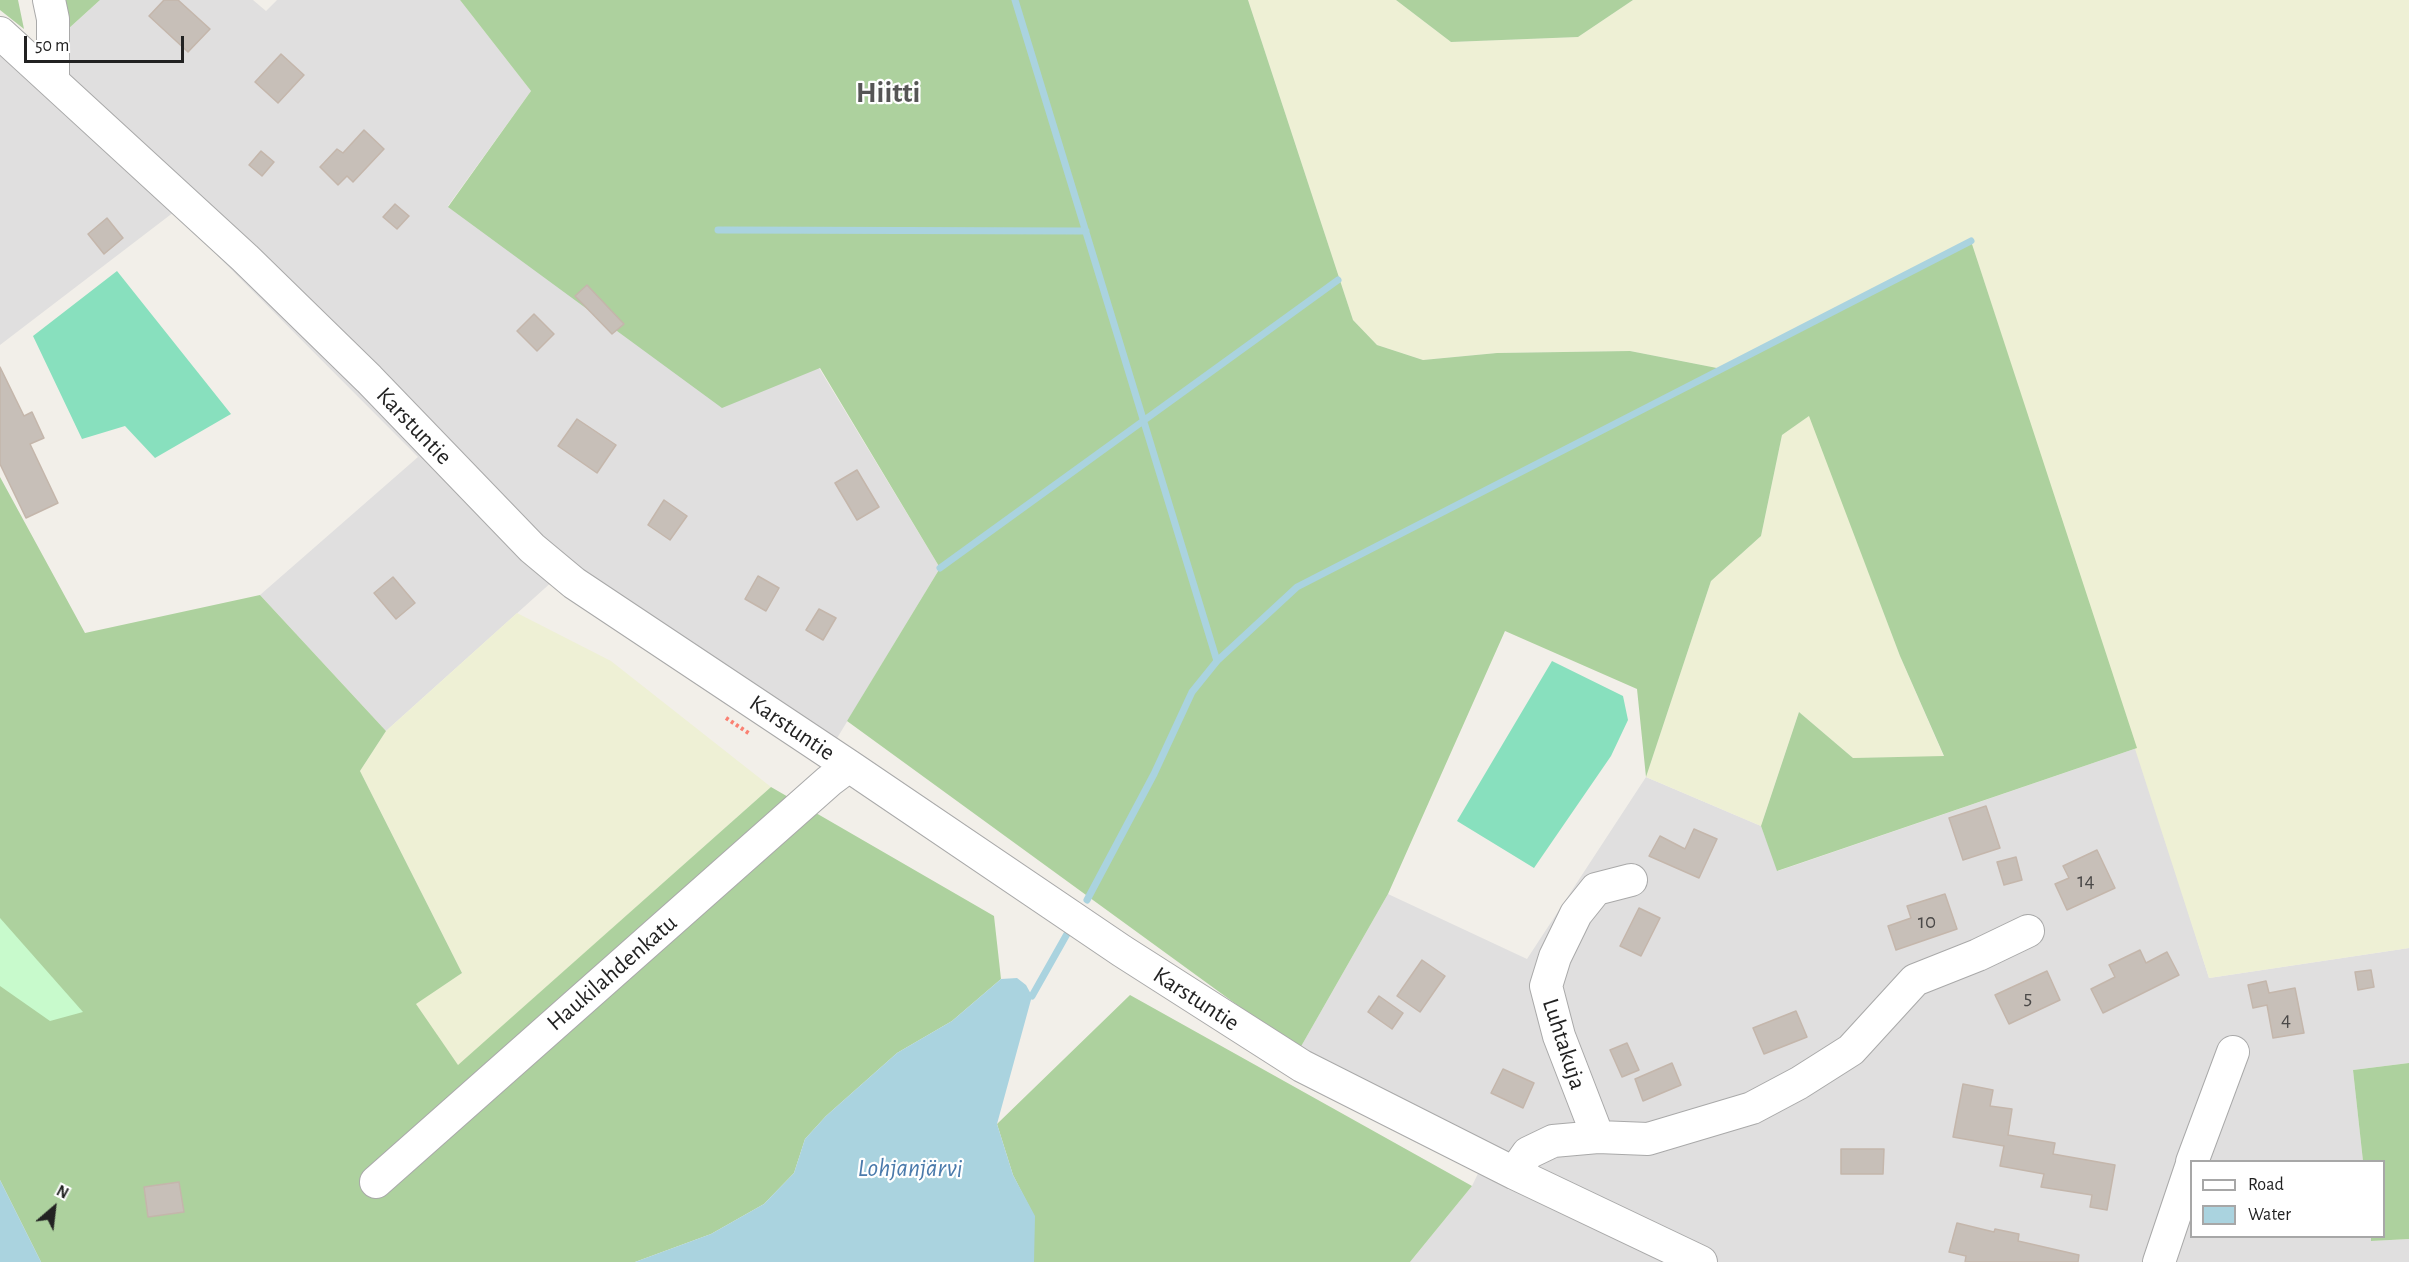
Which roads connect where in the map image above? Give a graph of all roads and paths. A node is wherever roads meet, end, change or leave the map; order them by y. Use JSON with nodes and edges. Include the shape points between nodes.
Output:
{"nodes":[{"id":1,"x":49,"y":0,"type":"edge"},
{"id":2,"x":0,"y":33,"type":"edge"},
{"id":3,"x":53,"y":79,"type":"junction"},
{"id":4,"x":849,"y":766,"type":"junction"},
{"id":5,"x":1631,"y":880,"type":"dead end"},
{"id":6,"x":2028,"y":931,"type":"dead end"},
{"id":7,"x":2233,"y":1052,"type":"dead end"},
{"id":8,"x":1598,"y":1137,"type":"junction"},
{"id":9,"x":2193,"y":1160,"type":"edge"},
{"id":10,"x":2190,"y":1169,"type":"edge"},
{"id":11,"x":1514,"y":1173,"type":"junction"},
{"id":12,"x":376,"y":1182,"type":"dead end"},
{"id":13,"x":1701,"y":1262,"type":"edge"},
{"id":14,"x":2159,"y":1262,"type":"edge"}],
"edges":[{"from":1,"to":3,"type":"street"},
{"from":2,"to":3,"type":"street","name":"Karstuntie"},
{"from":3,"to":4,"type":"street","name":"Karstuntie","via":[[361,371],[532,548],[574,583]]},
{"from":4,"to":11,"type":"street","name":"Karstuntie","via":[[1122,951],[1302,1066]]},
{"from":4,"to":12,"type":"street","name":"Haukilahdenkatu"},
{"from":5,"to":8,"type":"street","name":"Luhtakuja","via":[[1596,889],[1576,914],[1546,986],[1559,1036]]},
{"from":6,"to":8,"type":"street","via":[[1915,980],[1851,1050],[1752,1108],[1648,1139]]},
{"from":7,"to":9,"type":"street"},
{"from":8,"to":11,"type":"street","via":[[1553,1141],[1528,1153]]},
{"from":10,"to":14,"type":"street"},
{"from":11,"to":13,"type":"street","name":"Karstuntie"}]}
